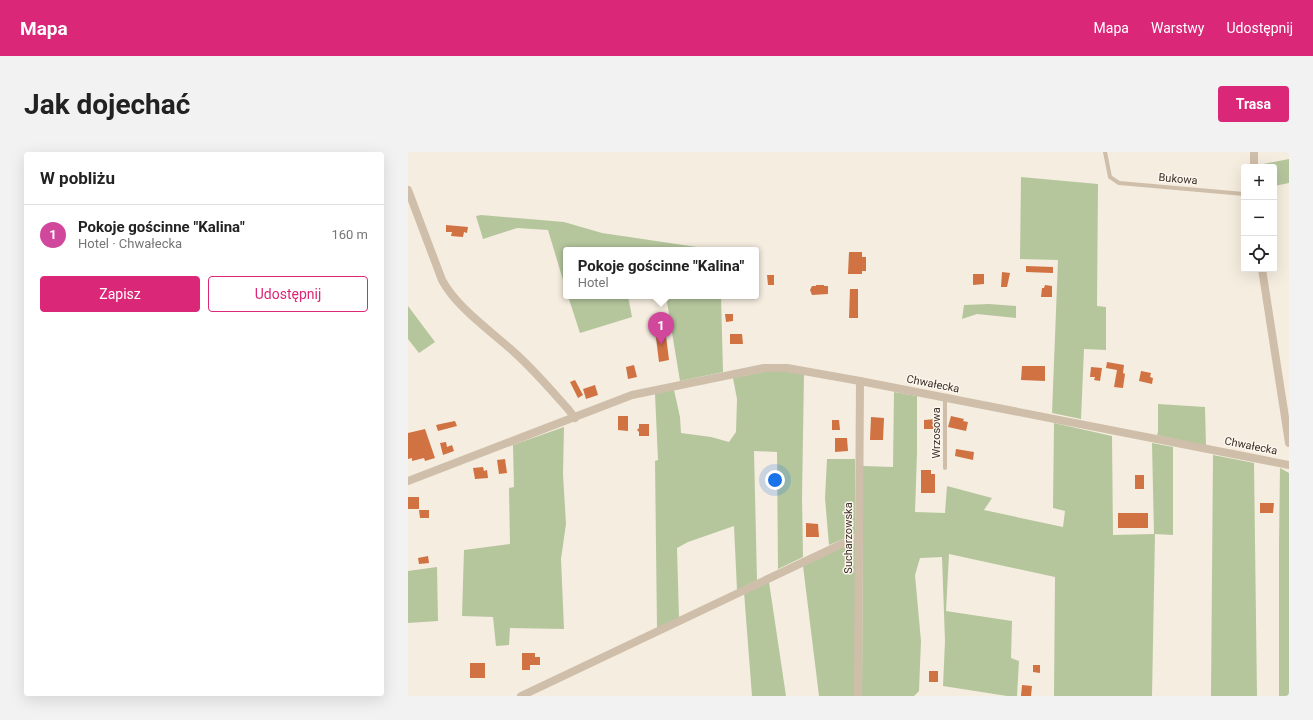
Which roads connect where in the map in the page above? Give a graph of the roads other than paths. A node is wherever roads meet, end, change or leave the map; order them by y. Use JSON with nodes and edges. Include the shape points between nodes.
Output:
{"nodes":[{"id":1,"x":1105,"y":152,"type":"edge"},
{"id":2,"x":1254,"y":152,"type":"edge"},
{"id":3,"x":1254,"y":164,"type":"edge"},
{"id":4,"x":408,"y":190,"type":"edge"},
{"id":5,"x":1241,"y":194,"type":"edge"},
{"id":6,"x":1262,"y":272,"type":"edge"},
{"id":7,"x":860,"y":381,"type":"junction"},
{"id":8,"x":945,"y":398,"type":"junction"},
{"id":9,"x":575,"y":418,"type":"junction"},
{"id":10,"x":1289,"y":443,"type":"edge"},
{"id":11,"x":1289,"y":465,"type":"edge"},
{"id":12,"x":945,"y":468,"type":"dead end"},
{"id":13,"x":408,"y":481,"type":"edge"},
{"id":14,"x":859,"y":537,"type":"junction"},
{"id":15,"x":521,"y":696,"type":"edge"},
{"id":16,"x":858,"y":696,"type":"edge"}],
"edges":[{"from":1,"to":5,"type":"lane","name":"Bukowa","via":[[1109,173],[1112,179],[1119,183]]},
{"from":2,"to":3,"type":"street"},
{"from":4,"to":9,"type":"street","via":[[448,292],[517,354]]},
{"from":6,"to":10,"type":"street"},
{"from":7,"to":8,"type":"street","name":"Chwałecka"},
{"from":7,"to":9,"type":"street","name":"Chwałecka","via":[[787,368],[764,368],[632,395]]},
{"from":7,"to":14,"type":"street","name":"Sucharzowska"},
{"from":8,"to":11,"type":"street","name":"Chwałecka"},
{"from":8,"to":12,"type":"lane","name":"Wrzosowa"},
{"from":9,"to":13,"type":"street","name":"Chwałecka"},
{"from":14,"to":15,"type":"street"},
{"from":14,"to":16,"type":"street","name":"Sucharzowska"}]}
